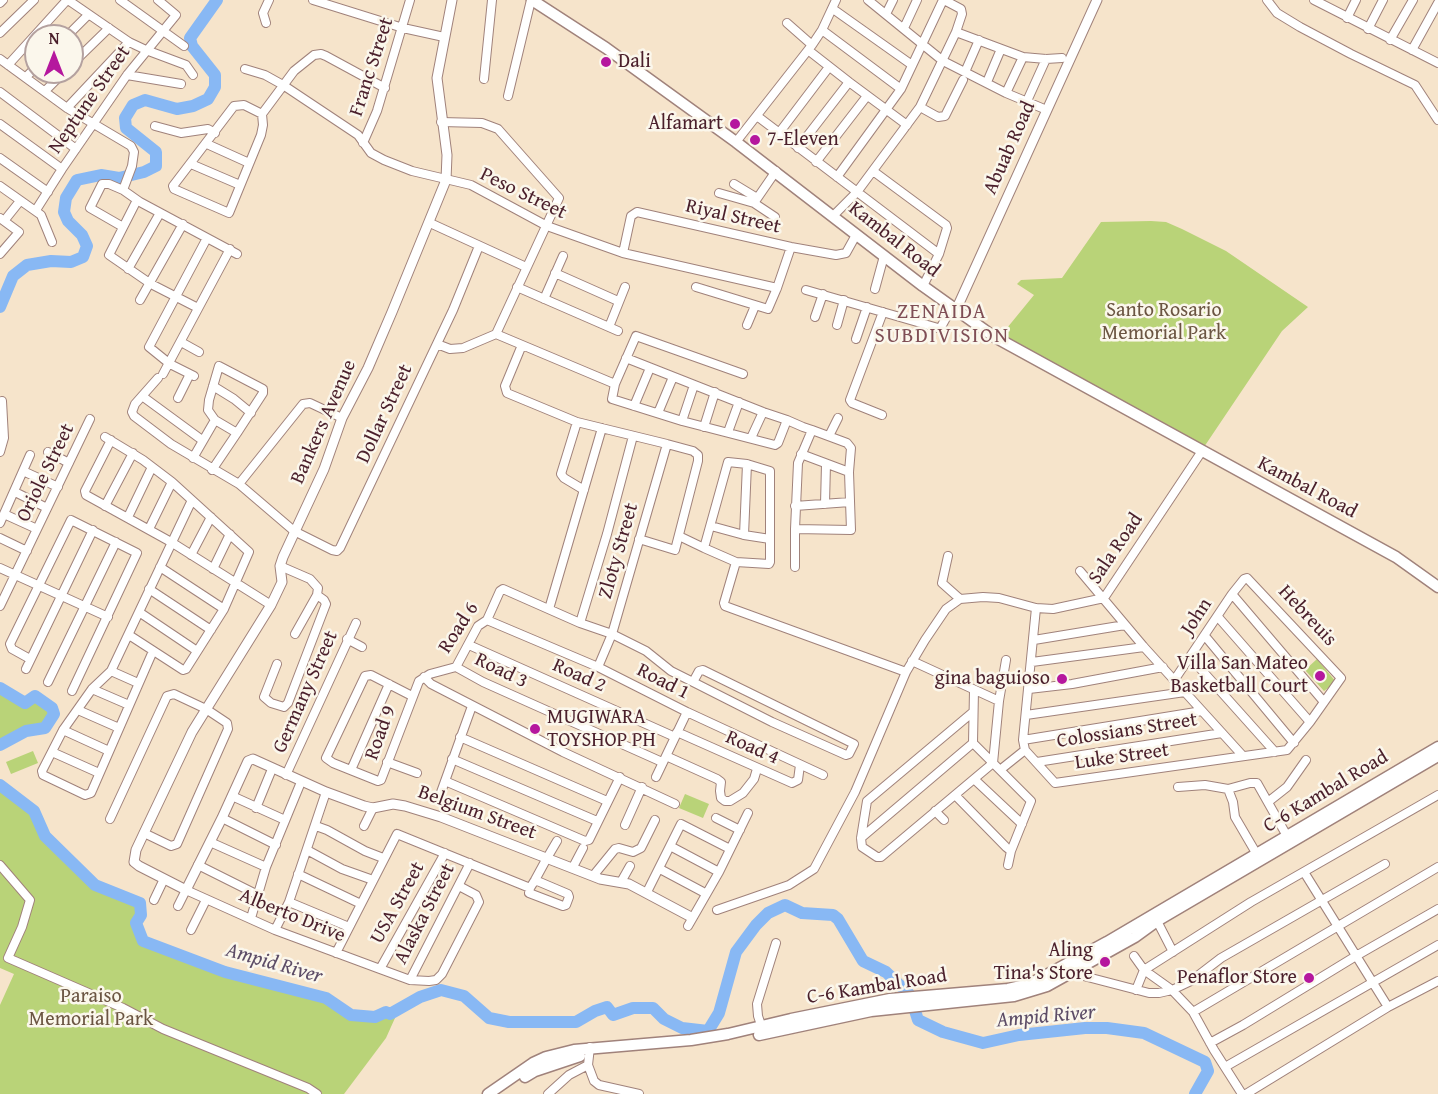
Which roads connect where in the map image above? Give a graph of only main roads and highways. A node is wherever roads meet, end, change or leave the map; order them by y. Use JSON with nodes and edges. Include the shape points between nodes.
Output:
{"nodes":[{"id":1,"x":532,"y":0,"type":"edge"},
{"id":2,"x":1438,"y":587,"type":"edge"},
{"id":3,"x":1438,"y":747,"type":"edge"},
{"id":4,"x":1438,"y":756,"type":"edge"},
{"id":5,"x":1258,"y":857,"type":"junction"},
{"id":6,"x":1155,"y":917,"type":"junction"},
{"id":7,"x":954,"y":998,"type":"junction"},
{"id":8,"x":589,"y":1055,"type":"junction"},
{"id":9,"x":488,"y":1094,"type":"edge"},
{"id":10,"x":499,"y":1094,"type":"edge"}],
"edges":[{"from":1,"to":2,"type":"main road","name":"Kambal Road","via":[[606,48],[776,171],[993,336],[1396,557]]},
{"from":3,"to":5,"type":"main road","name":"C-6 Kambal Road"},
{"from":4,"to":5,"type":"main road","name":"C-6 Kambal Road"},
{"from":5,"to":6,"type":"main road","name":"C-6 Kambal Road"},
{"from":6,"to":7,"type":"main road","name":"C-6 Kambal Road","via":[[1030,984]]},
{"from":6,"to":7,"type":"main road","name":"C-6 Kambal Road","via":[[1135,937],[1027,994]]},
{"from":7,"to":8,"type":"main road","name":"C-6 Kambal Road","via":[[791,1018],[763,1030]]},
{"from":8,"to":9,"type":"main road","name":"C-6 Kambal Road","via":[[546,1057]]},
{"from":8,"to":10,"type":"main road","name":"C-6 Kambal Road","via":[[535,1071]]}]}
